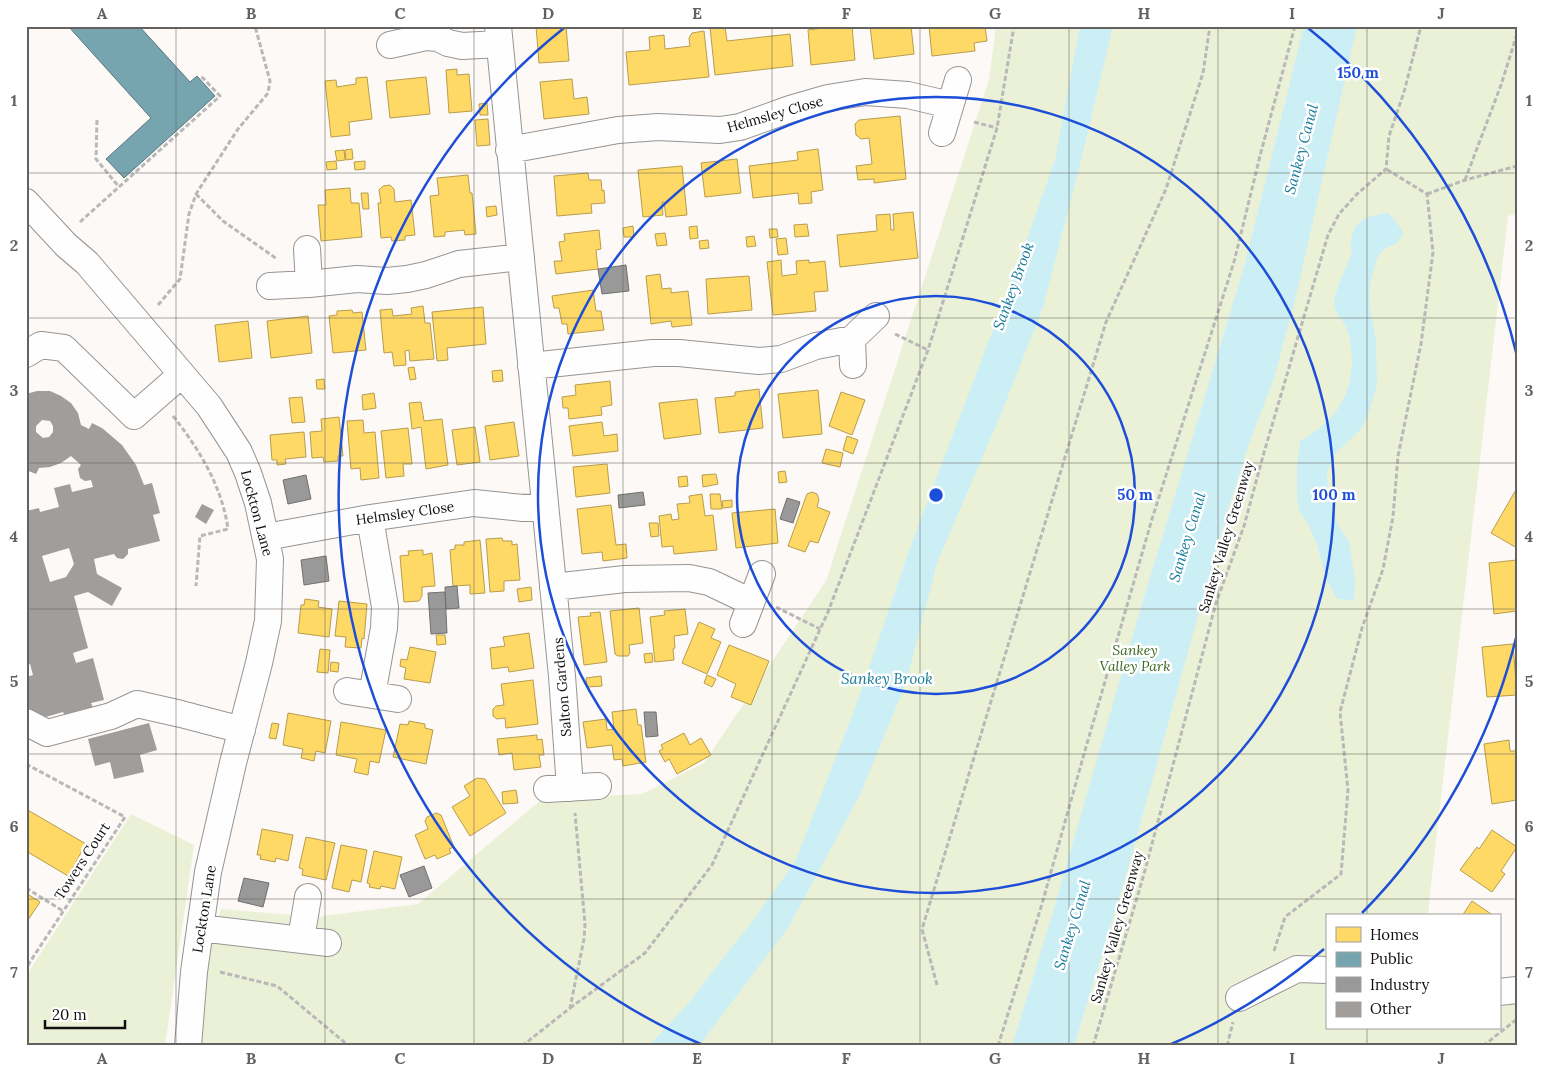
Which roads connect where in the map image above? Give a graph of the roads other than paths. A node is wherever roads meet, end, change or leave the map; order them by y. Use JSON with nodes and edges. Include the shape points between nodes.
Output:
{"nodes":[{"id":1,"x":498,"y":35,"type":"edge"},
{"id":2,"x":390,"y":45,"type":"dead end"},
{"id":3,"x":958,"y":80,"type":"dead end"},
{"id":4,"x":950,"y":105,"type":"junction"},
{"id":5,"x":942,"y":133,"type":"dead end"},
{"id":6,"x":509,"y":150,"type":"junction"},
{"id":7,"x":26,"y":202,"type":"edge"},
{"id":8,"x":306,"y":249,"type":"dead end"},
{"id":9,"x":521,"y":257,"type":"junction"},
{"id":10,"x":309,"y":284,"type":"junction"},
{"id":11,"x":270,"y":286,"type":"dead end"},
{"id":12,"x":876,"y":316,"type":"road end"},
{"id":13,"x":852,"y":339,"type":"junction"},
{"id":14,"x":26,"y":354,"type":"edge"},
{"id":15,"x":853,"y":365,"type":"dead end"},
{"id":16,"x":531,"y":366,"type":"junction"},
{"id":17,"x":181,"y":375,"type":"junction"},
{"id":18,"x":545,"y":506,"type":"junction"},
{"id":19,"x":370,"y":518,"type":"junction"},
{"id":20,"x":266,"y":537,"type":"junction"},
{"id":21,"x":553,"y":587,"type":"junction"},
{"id":22,"x":752,"y":599,"type":"road end"},
{"id":23,"x":347,"y":691,"type":"dead end"},
{"id":24,"x":372,"y":695,"type":"junction"},
{"id":25,"x":398,"y":699,"type":"dead end"},
{"id":26,"x":26,"y":722,"type":"edge"},
{"id":27,"x":242,"y":730,"type":"junction"},
{"id":28,"x":572,"y":787,"type":"road end"},
{"id":29,"x":308,"y":897,"type":"dead end"},
{"id":30,"x":200,"y":928,"type":"junction"},
{"id":31,"x":301,"y":939,"type":"junction"},
{"id":32,"x":328,"y":943,"type":"dead end"},
{"id":33,"x":1326,"y":970,"type":"edge"},
{"id":34,"x":1517,"y":990,"type":"edge"},
{"id":35,"x":1500,"y":992,"type":"edge"},
{"id":36,"x":1239,"y":998,"type":"dead end"},
{"id":37,"x":188,"y":1046,"type":"edge"}],
"edges":[{"from":1,"to":2,"type":"street","via":[[462,46],[426,37]]},
{"from":1,"to":6,"type":"street"},
{"from":3,"to":4,"type":"street"},
{"from":4,"to":5,"type":"street"},
{"from":4,"to":6,"type":"street","name":"Helmsley Close","via":[[908,95],[865,92],[828,98],[740,127],[720,130],[658,127],[618,130]]},
{"from":6,"to":9,"type":"street"},
{"from":7,"to":17,"type":"street","name":"Lockton Lane","via":[[88,263]]},
{"from":8,"to":10,"type":"street"},
{"from":9,"to":10,"type":"street","via":[[459,264],[407,279],[357,279]]},
{"from":9,"to":16,"type":"street"},
{"from":10,"to":11,"type":"street"},
{"from":12,"to":13,"type":"street"},
{"from":13,"to":15,"type":"street"},
{"from":13,"to":16,"type":"street","via":[[816,346],[781,359],[759,361],[661,353]]},
{"from":14,"to":17,"type":"street","via":[[40,345],[64,348],[134,416]]},
{"from":16,"to":18,"type":"street"},
{"from":17,"to":20,"type":"street","name":"Lockton Lane","via":[[209,406],[239,452]]},
{"from":18,"to":19,"type":"street","name":"Helmsley Close","via":[[523,508],[474,503]]},
{"from":18,"to":21,"type":"street"},
{"from":19,"to":20,"type":"street","name":"Helmsley Close"},
{"from":19,"to":24,"type":"street","via":[[384,606],[384,628]]},
{"from":20,"to":27,"type":"street","name":"Lockton Lane","via":[[270,559],[268,621]]},
{"from":21,"to":22,"type":"street","via":[[625,579],[689,578],[709,582]]},
{"from":21,"to":28,"type":"street","name":"Salton Gardens"},
{"from":23,"to":24,"type":"street"},
{"from":24,"to":25,"type":"street"},
{"from":26,"to":27,"type":"street","via":[[47,733],[112,716],[137,704]]},
{"from":27,"to":30,"type":"street","name":"Lockton Lane","via":[[208,872]]},
{"from":29,"to":31,"type":"street"},
{"from":30,"to":31,"type":"street"},
{"from":30,"to":37,"type":"street","name":"Lockton Lane"},
{"from":31,"to":32,"type":"street"},
{"from":33,"to":36,"type":"street","via":[[1297,969]]},
{"from":34,"to":35,"type":"street"}]}
